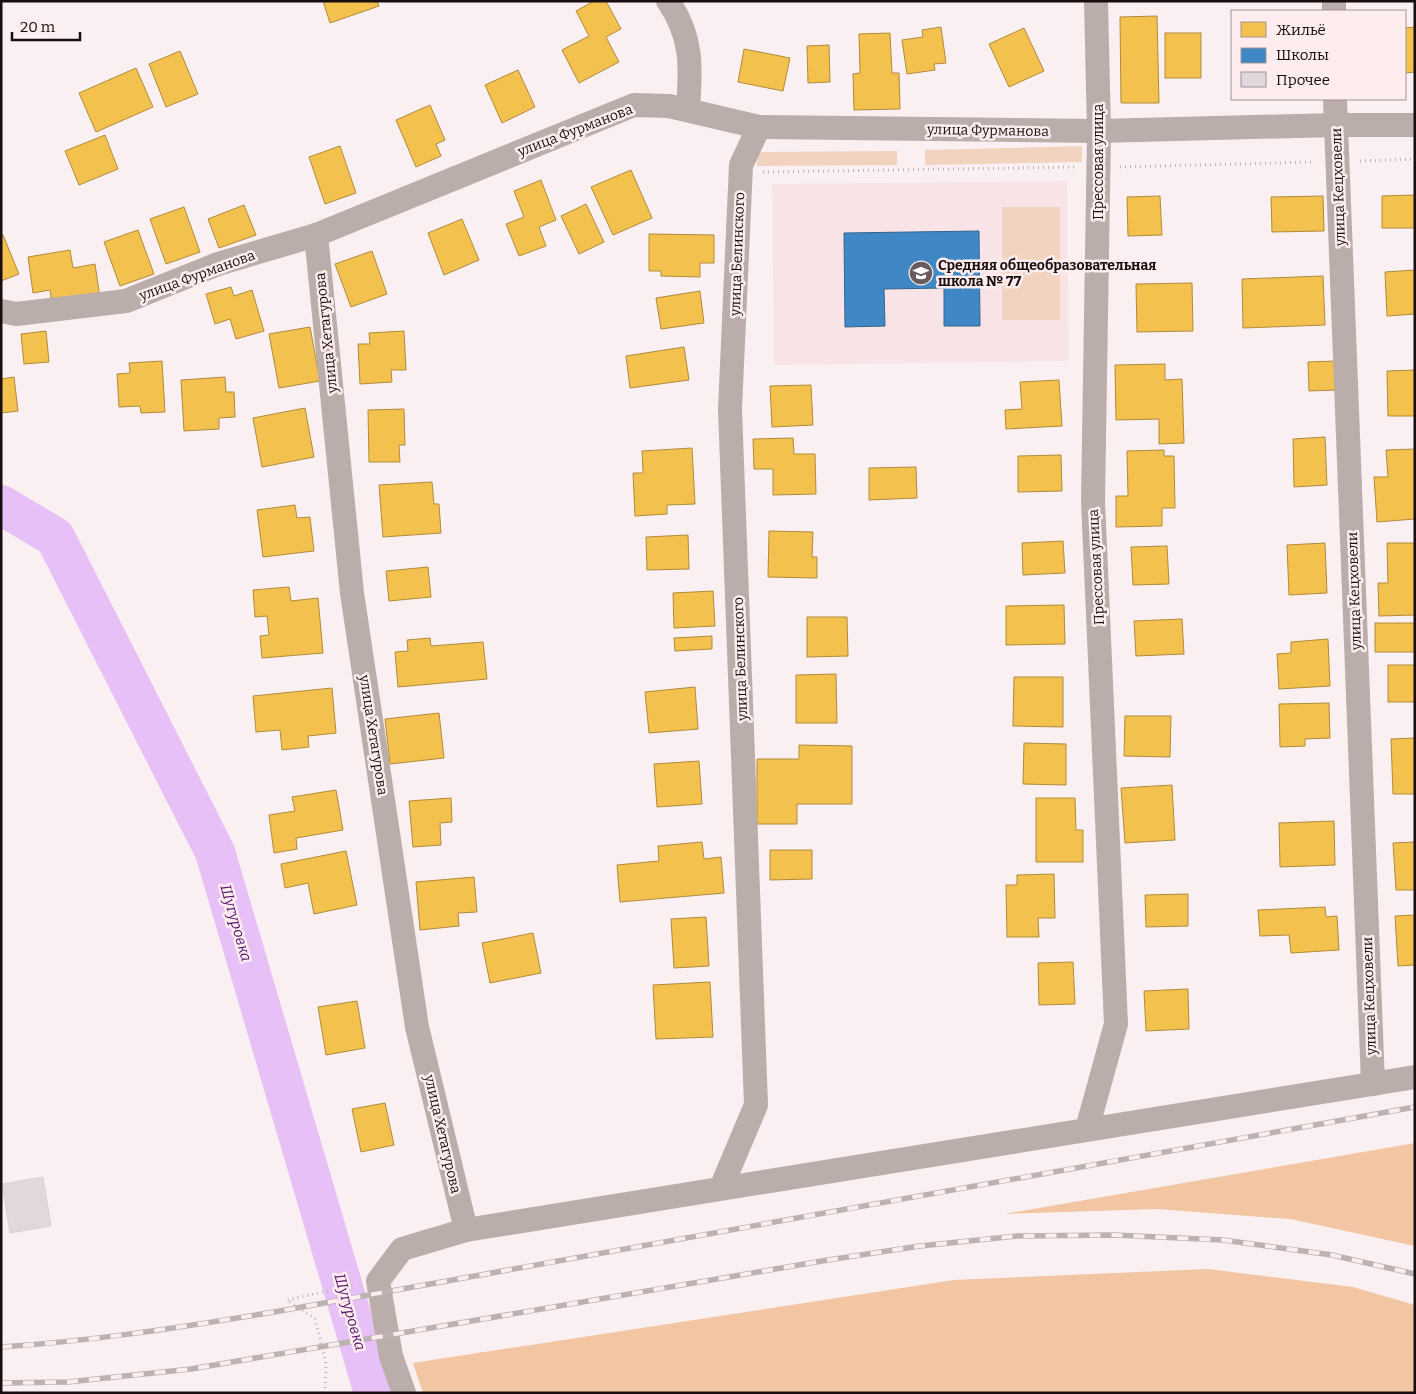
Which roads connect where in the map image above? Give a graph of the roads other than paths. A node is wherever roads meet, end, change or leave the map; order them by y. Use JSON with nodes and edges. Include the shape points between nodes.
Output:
{"nodes":[{"id":1,"x":1096,"y":1,"type":"edge"},
{"id":2,"x":673,"y":3,"type":"edge"},
{"id":3,"x":1335,"y":100,"type":"edge"},
{"id":4,"x":688,"y":110,"type":"junction"},
{"id":5,"x":1336,"y":125,"type":"junction"},
{"id":6,"x":1415,"y":125,"type":"edge"},
{"id":7,"x":759,"y":127,"type":"junction"},
{"id":8,"x":1099,"y":131,"type":"junction"},
{"id":9,"x":316,"y":235,"type":"junction"},
{"id":10,"x":1,"y":311,"type":"edge"},
{"id":11,"x":1415,"y":1077,"type":"edge"},
{"id":12,"x":1373,"y":1084,"type":"junction"},
{"id":13,"x":1087,"y":1129,"type":"junction"},
{"id":14,"x":721,"y":1188,"type":"junction"},
{"id":15,"x":466,"y":1230,"type":"junction"},
{"id":16,"x":404,"y":1393,"type":"edge"}],
"edges":[{"from":1,"to":8,"type":"street","name":"Прессовая улица"},
{"from":2,"to":4,"type":"street","via":[[688,48],[691,73]]},
{"from":3,"to":5,"type":"street","name":"улица Кецховели"},
{"from":4,"to":7,"type":"street","name":"улица Фурманова"},
{"from":4,"to":9,"type":"street","name":"улица Фурманова","via":[[654,104],[634,105]]},
{"from":5,"to":6,"type":"street","name":"улица Фурманова"},
{"from":5,"to":8,"type":"street","name":"улица Фурманова"},
{"from":5,"to":12,"type":"street","name":"улица Кецховели"},
{"from":7,"to":8,"type":"street","name":"улица Фурманова"},
{"from":7,"to":14,"type":"street","name":"улица Белинского","via":[[741,165],[730,409],[756,1105]]},
{"from":8,"to":13,"type":"street","name":"Прессовая улица","via":[[1093,501],[1116,1024]]},
{"from":9,"to":10,"type":"street","name":"улица Фурманова","via":[[218,264],[126,302],[16,314]]},
{"from":9,"to":15,"type":"street","name":"улица Хетагурова","via":[[352,593],[418,1028]]},
{"from":11,"to":12,"type":"street"},
{"from":12,"to":13,"type":"street"},
{"from":13,"to":14,"type":"street"},
{"from":14,"to":15,"type":"street"},
{"from":15,"to":16,"type":"street","via":[[402,1249],[378,1281],[391,1356]]}]}
